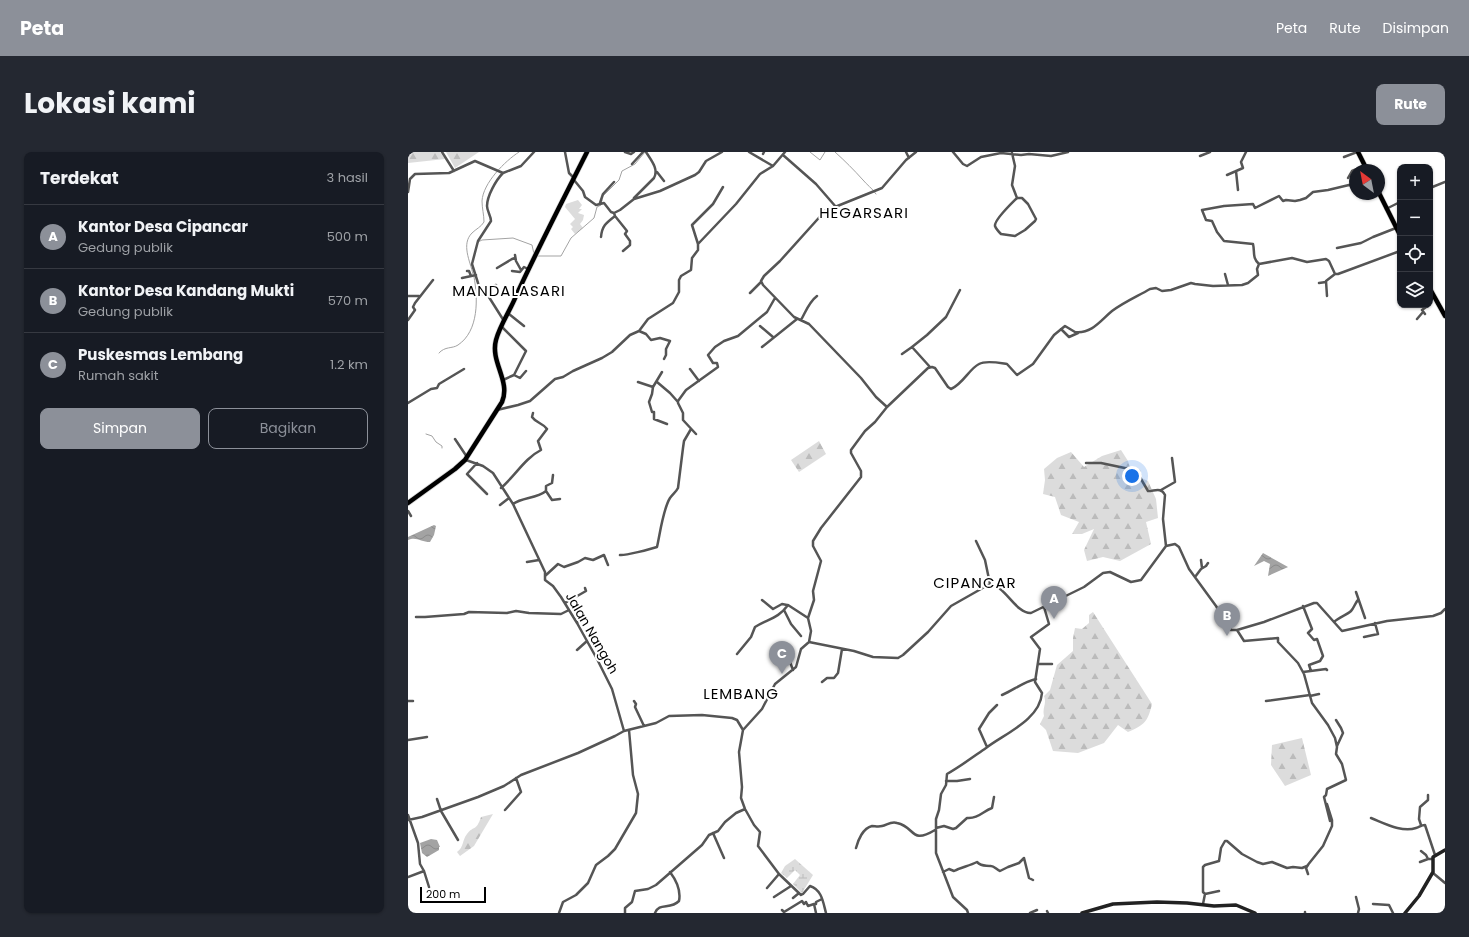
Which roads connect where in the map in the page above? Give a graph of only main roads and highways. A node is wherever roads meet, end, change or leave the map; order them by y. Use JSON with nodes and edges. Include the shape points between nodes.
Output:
{"nodes":[{"id":1,"x":587,"y":152,"type":"edge"},
{"id":2,"x":1357,"y":152,"type":"edge"},
{"id":3,"x":1364,"y":164,"type":"edge"},
{"id":4,"x":1382,"y":200,"type":"edge"},
{"id":5,"x":1397,"y":230,"type":"edge"},
{"id":6,"x":1433,"y":294,"type":"edge"},
{"id":7,"x":1445,"y":316,"type":"edge"},
{"id":8,"x":408,"y":503,"type":"edge"}],
"edges":[{"from":1,"to":8,"type":"main road","via":[[497,336],[494,350],[503,380],[504,396],[497,410],[466,459]]},
{"from":2,"to":3,"type":"main road"},
{"from":4,"to":5,"type":"main road"},
{"from":6,"to":7,"type":"main road"}]}
